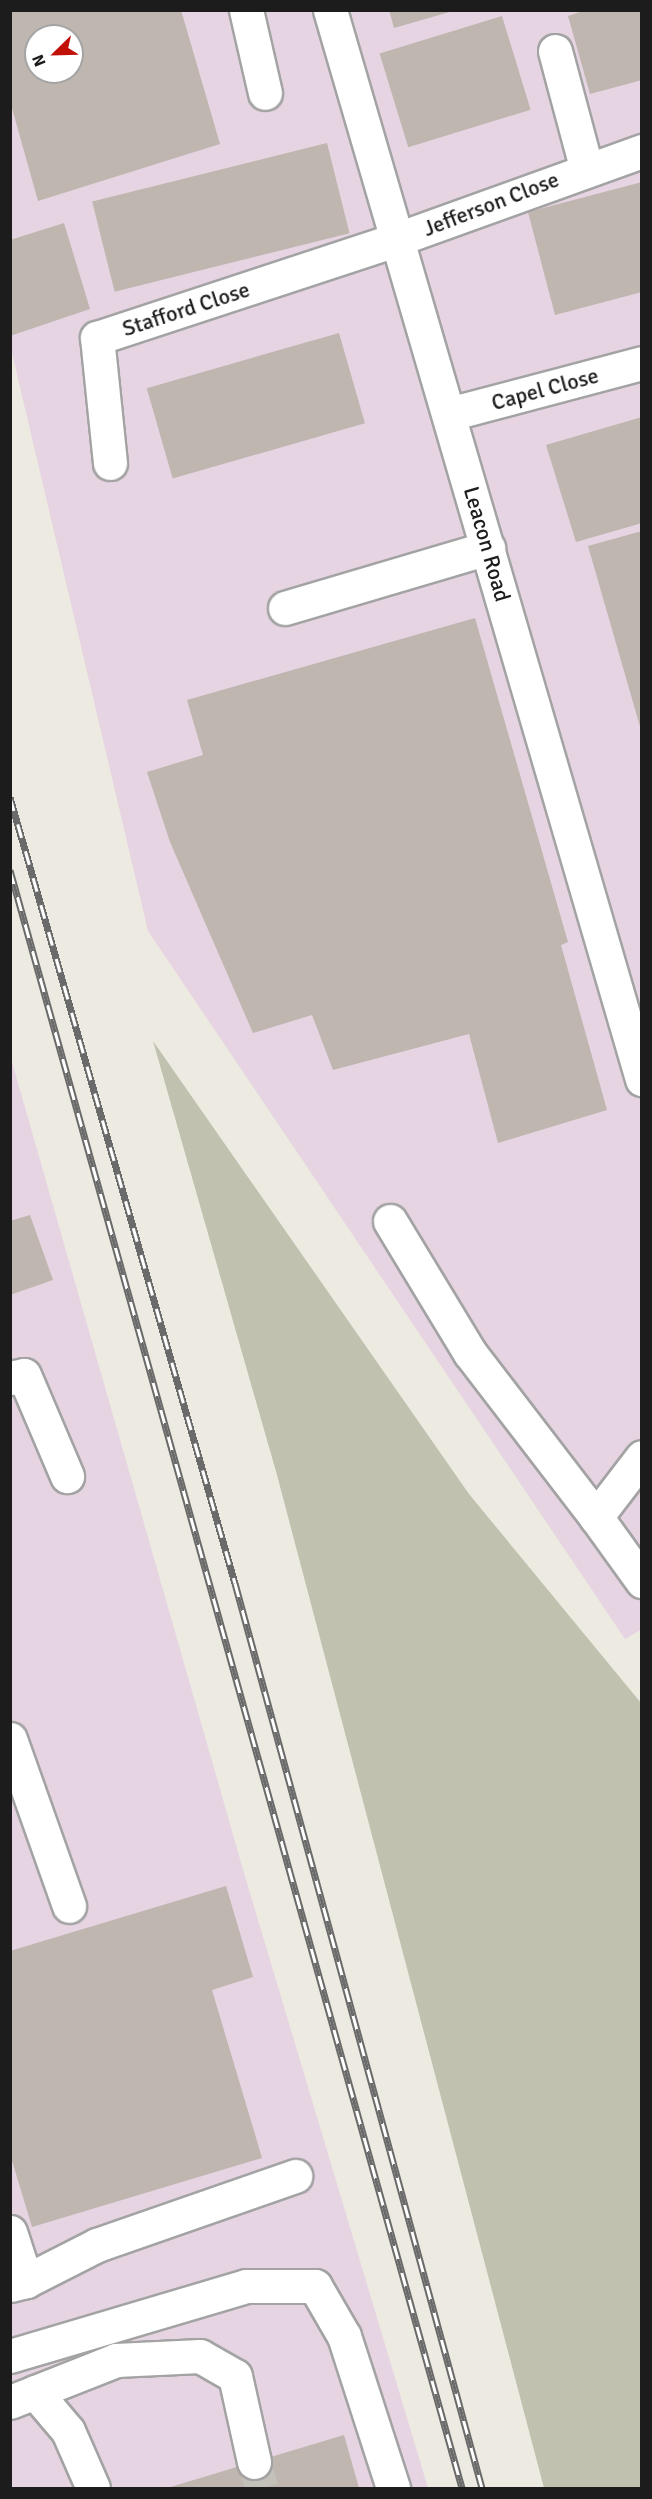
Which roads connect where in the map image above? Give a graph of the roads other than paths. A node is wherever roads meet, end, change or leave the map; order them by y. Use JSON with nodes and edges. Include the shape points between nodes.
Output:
{"nodes":[{"id":1,"x":246,"y":10,"type":"edge"},
{"id":2,"x":330,"y":10,"type":"edge"},
{"id":3,"x":555,"y":51,"type":"dead end"},
{"id":4,"x":265,"y":93,"type":"dead end"},
{"id":5,"x":642,"y":151,"type":"edge"},
{"id":6,"x":586,"y":167,"type":"junction"},
{"id":7,"x":396,"y":240,"type":"junction"},
{"id":8,"x":642,"y":363,"type":"edge"},
{"id":9,"x":449,"y":414,"type":"junction"},
{"id":10,"x":110,"y":463,"type":"dead end"},
{"id":11,"x":488,"y":548,"type":"junction"},
{"id":12,"x":285,"y":608,"type":"dead end"},
{"id":13,"x":642,"y":1079,"type":"edge"},
{"id":14,"x":390,"y":1221,"type":"dead end"},
{"id":15,"x":10,"y":1378,"type":"edge"},
{"id":16,"x":642,"y":1457,"type":"edge"},
{"id":17,"x":68,"y":1476,"type":"dead end"},
{"id":18,"x":596,"y":1517,"type":"junction"},
{"id":19,"x":642,"y":1581,"type":"edge"},
{"id":20,"x":10,"y":1739,"type":"edge"},
{"id":21,"x":69,"y":1906,"type":"dead end"},
{"id":22,"x":295,"y":2176,"type":"dead end"},
{"id":23,"x":10,"y":2232,"type":"edge"},
{"id":24,"x":18,"y":2283,"type":"edge"},
{"id":25,"x":10,"y":2356,"type":"edge"},
{"id":26,"x":23,"y":2397,"type":"edge"},
{"id":27,"x":254,"y":2462,"type":"tunnel mouth"},
{"id":28,"x":93,"y":2488,"type":"edge"},
{"id":29,"x":393,"y":2488,"type":"edge"}],
"edges":[{"from":1,"to":4,"type":"street"},
{"from":2,"to":7,"type":"street","name":"Leacon Road"},
{"from":3,"to":6,"type":"street","name":"Jefferson Close"},
{"from":5,"to":6,"type":"street","name":"Jefferson Close"},
{"from":6,"to":7,"type":"street","name":"Jefferson Close"},
{"from":7,"to":9,"type":"street","name":"Leacon Road"},
{"from":7,"to":10,"type":"street","name":"Stafford Close","via":[[97,338]]},
{"from":8,"to":9,"type":"street","name":"Capel Close"},
{"from":9,"to":11,"type":"street","name":"Leacon Road"},
{"from":11,"to":12,"type":"street"},
{"from":11,"to":13,"type":"street","name":"Leacon Road"},
{"from":14,"to":18,"type":"street","via":[[470,1353]]},
{"from":15,"to":17,"type":"street","via":[[24,1375]]},
{"from":16,"to":18,"type":"street"},
{"from":18,"to":19,"type":"street"},
{"from":20,"to":21,"type":"street"},
{"from":22,"to":24,"type":"street","via":[[97,2245]]},
{"from":23,"to":24,"type":"street"},
{"from":25,"to":29,"type":"street","via":[[246,2286],[315,2286],[344,2336]]},
{"from":26,"to":27,"type":"street","via":[[116,2360],[200,2356],[235,2376]]},
{"from":26,"to":28,"type":"street","via":[[68,2431]]}]}
